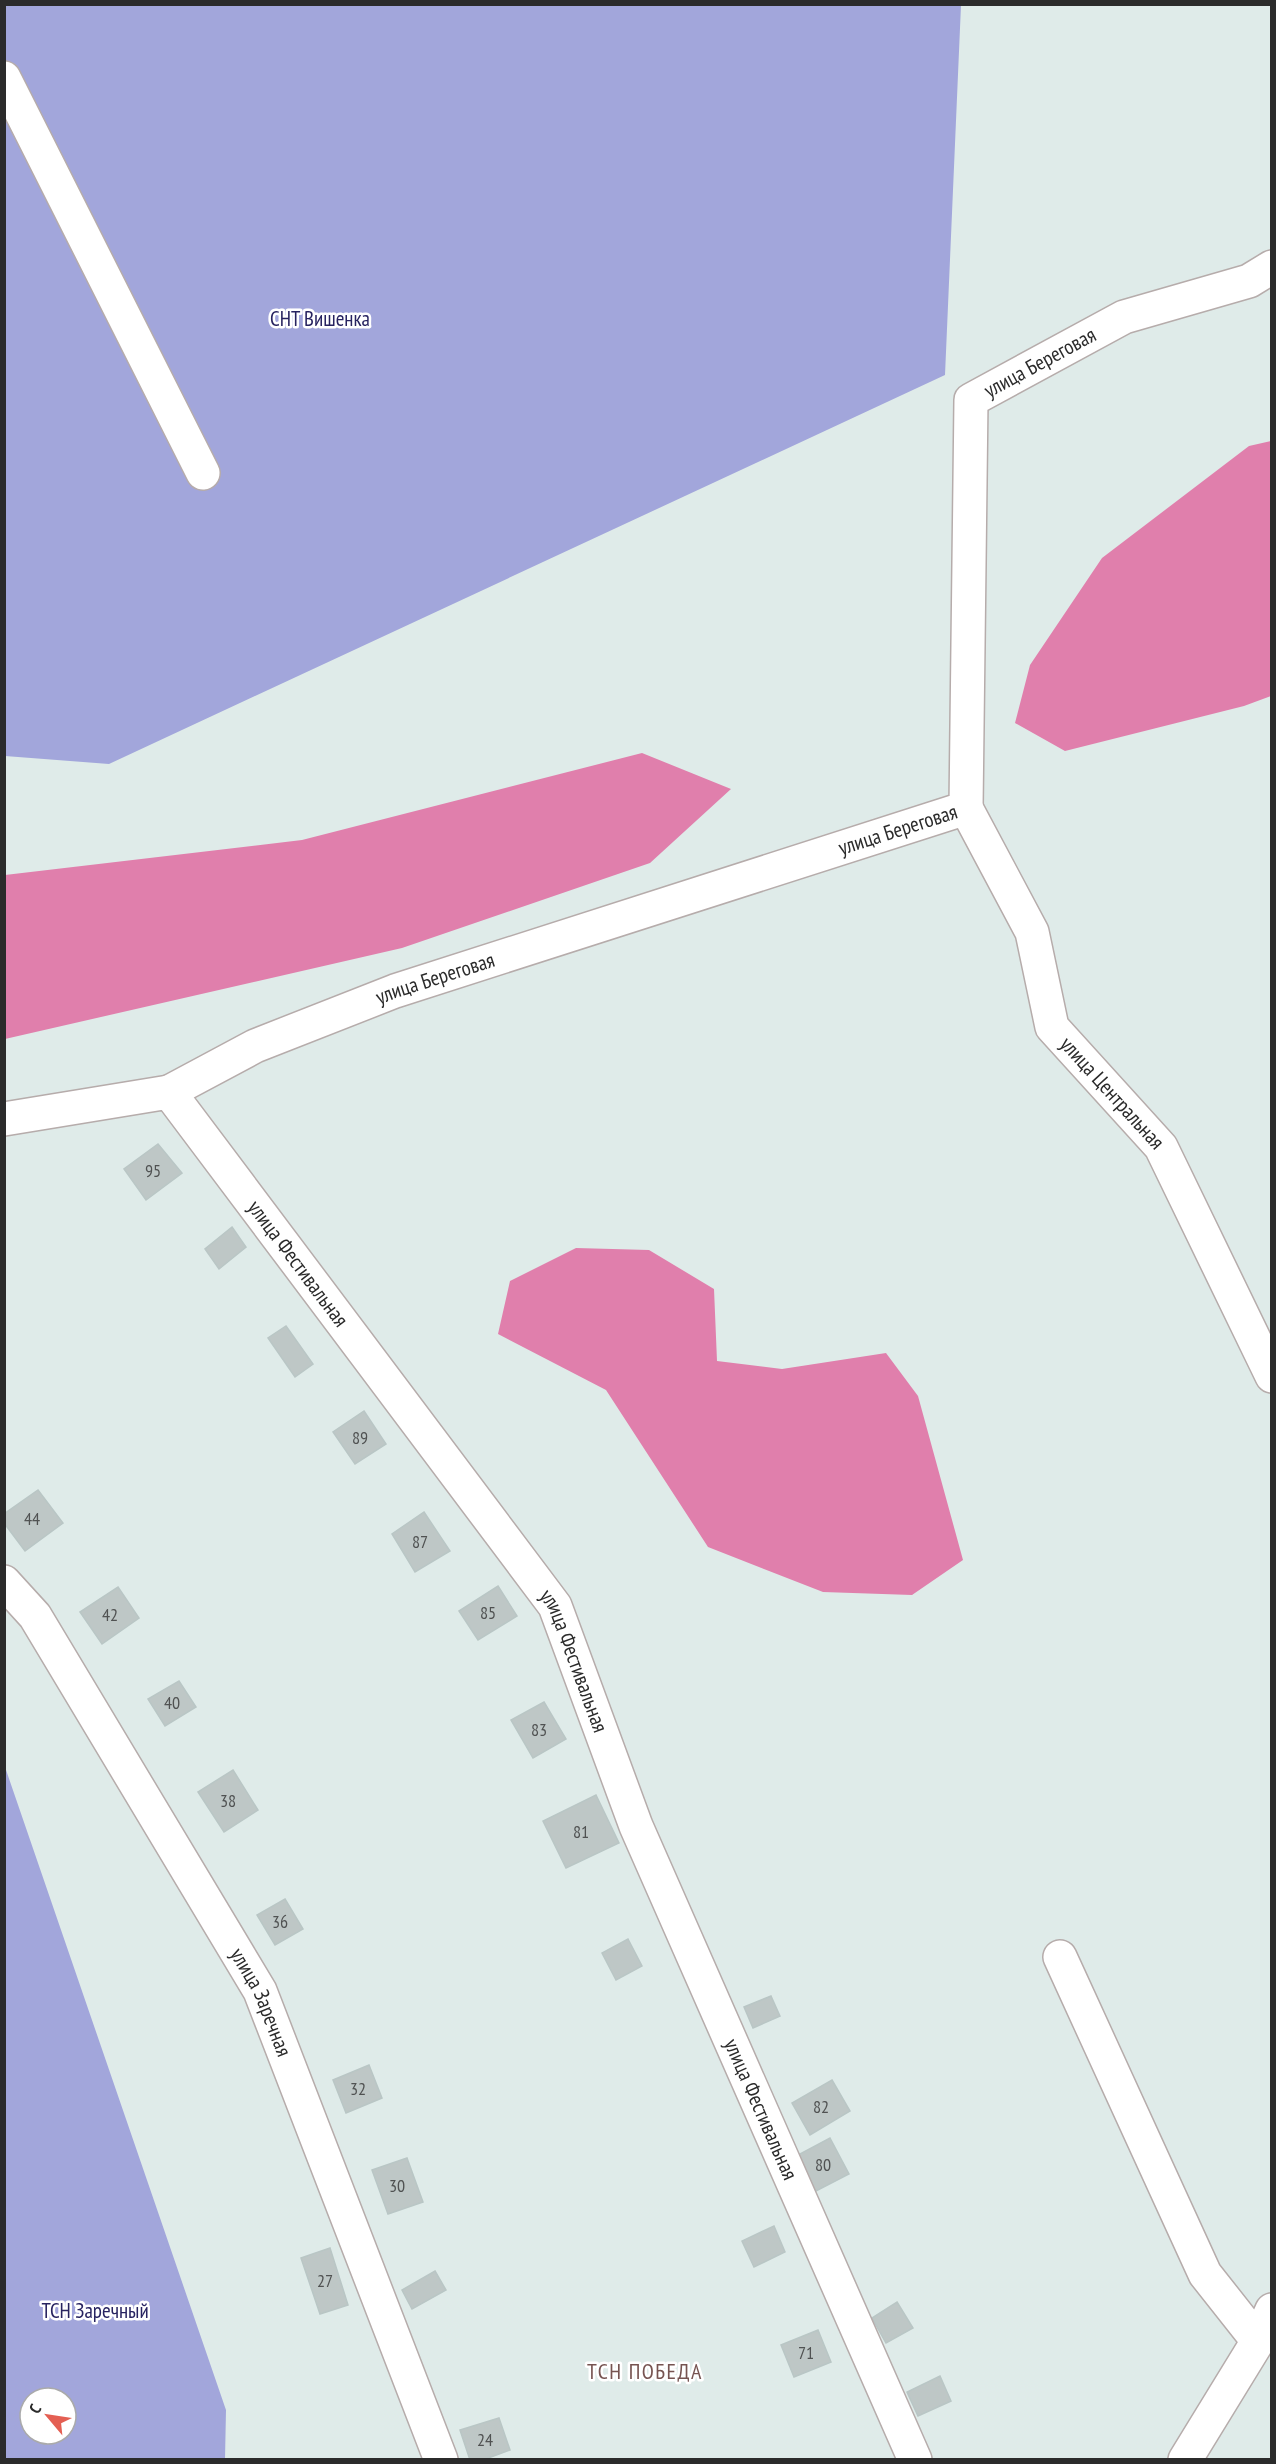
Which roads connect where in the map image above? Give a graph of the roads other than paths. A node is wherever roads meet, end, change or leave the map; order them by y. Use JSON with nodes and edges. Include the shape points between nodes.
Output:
{"nodes":[{"id":1,"x":4,"y":78,"type":"edge"},
{"id":2,"x":1272,"y":267,"type":"edge"},
{"id":3,"x":203,"y":473,"type":"dead end"},
{"id":4,"x":966,"y":808,"type":"junction"},
{"id":5,"x":169,"y":1092,"type":"junction"},
{"id":6,"x":4,"y":1119,"type":"edge"},
{"id":7,"x":1272,"y":1376,"type":"edge"},
{"id":8,"x":4,"y":1582,"type":"edge"},
{"id":9,"x":1060,"y":1957,"type":"dead end"},
{"id":10,"x":1267,"y":2321,"type":"edge"},
{"id":11,"x":441,"y":2460,"type":"edge"},
{"id":12,"x":915,"y":2460,"type":"edge"},
{"id":13,"x":1185,"y":2460,"type":"edge"}],
"edges":[{"from":1,"to":3,"type":"street"},
{"from":2,"to":4,"type":"street","name":"улица Береговая","via":[[1249,281],[1124,317],[971,400]]},
{"from":4,"to":5,"type":"street","name":"улица Береговая","via":[[395,991],[255,1046]]},
{"from":4,"to":7,"type":"street","name":"улица Центральная","via":[[1032,933],[1052,1027],[1161,1147]]},
{"from":5,"to":6,"type":"street"},
{"from":5,"to":12,"type":"street","name":"улица Фестивальная","via":[[555,1606],[636,1826]]},
{"from":8,"to":11,"type":"street","name":"улица Заречная","via":[[35,1616],[260,1991]]},
{"from":9,"to":10,"type":"street","via":[[1205,2274]]},
{"from":10,"to":13,"type":"street"}]}
